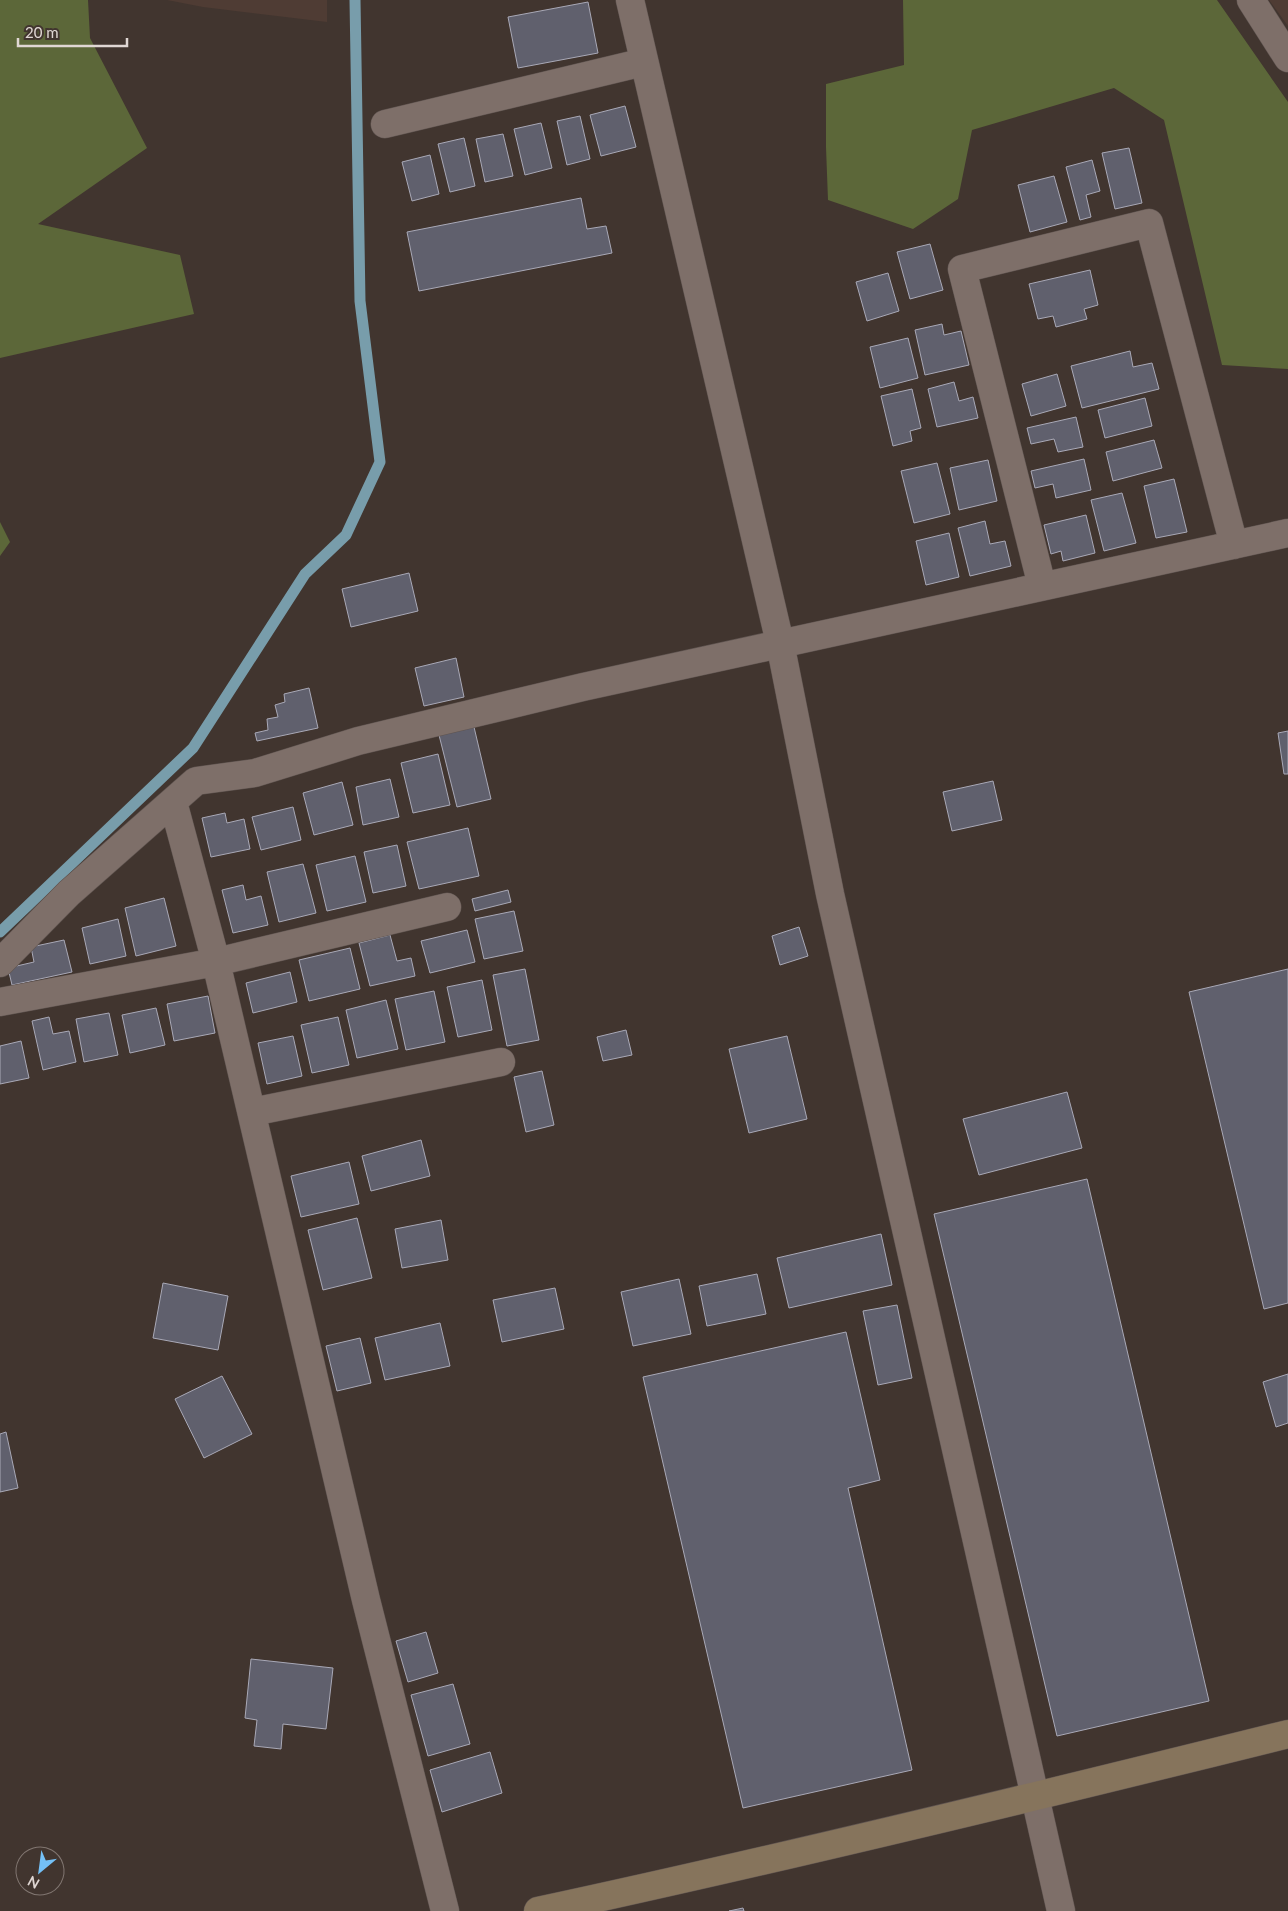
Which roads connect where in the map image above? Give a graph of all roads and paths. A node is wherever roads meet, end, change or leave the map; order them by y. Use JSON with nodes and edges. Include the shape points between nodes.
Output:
{"nodes":[{"id":1,"x":630,"y":0,"type":"edge"},
{"id":2,"x":1251,"y":0,"type":"edge"},
{"id":3,"x":1288,"y":58,"type":"edge"},
{"id":4,"x":644,"y":62,"type":"junction"},
{"id":5,"x":385,"y":124,"type":"dead end"},
{"id":6,"x":1288,"y":533,"type":"edge"},
{"id":7,"x":1234,"y":545,"type":"junction"},
{"id":8,"x":1042,"y":586,"type":"junction"},
{"id":9,"x":780,"y":643,"type":"junction"},
{"id":10,"x":173,"y":802,"type":"junction"},
{"id":11,"x":447,"y":907,"type":"dead end"},
{"id":12,"x":216,"y":962,"type":"junction"},
{"id":13,"x":0,"y":963,"type":"edge"},
{"id":14,"x":0,"y":1002,"type":"edge"},
{"id":15,"x":501,"y":1062,"type":"dead end"},
{"id":16,"x":252,"y":1112,"type":"junction"},
{"id":17,"x":1288,"y":1734,"type":"edge"},
{"id":18,"x":1035,"y":1797,"type":"junction"},
{"id":19,"x":445,"y":1911,"type":"edge"},
{"id":20,"x":538,"y":1911,"type":"edge"},
{"id":21,"x":1061,"y":1911,"type":"edge"}],
"edges":[{"from":1,"to":4,"type":"street"},
{"from":2,"to":3,"type":"street"},
{"from":4,"to":5,"type":"street"},
{"from":4,"to":9,"type":"street"},
{"from":6,"to":7,"type":"street"},
{"from":7,"to":8,"type":"street"},
{"from":7,"to":8,"type":"street","via":[[1149,224],[962,269]]},
{"from":8,"to":9,"type":"street"},
{"from":9,"to":10,"type":"street","via":[[377,737],[255,773],[196,781]]},
{"from":9,"to":18,"type":"street","via":[[830,894]]},
{"from":10,"to":12,"type":"street"},
{"from":10,"to":13,"type":"street","via":[[70,893]]},
{"from":11,"to":12,"type":"street"},
{"from":12,"to":14,"type":"street"},
{"from":12,"to":16,"type":"street"},
{"from":15,"to":16,"type":"street"},
{"from":16,"to":19,"type":"street","via":[[366,1600]]},
{"from":17,"to":18,"type":"street"},
{"from":18,"to":20,"type":"street"},
{"from":18,"to":21,"type":"street"}]}
